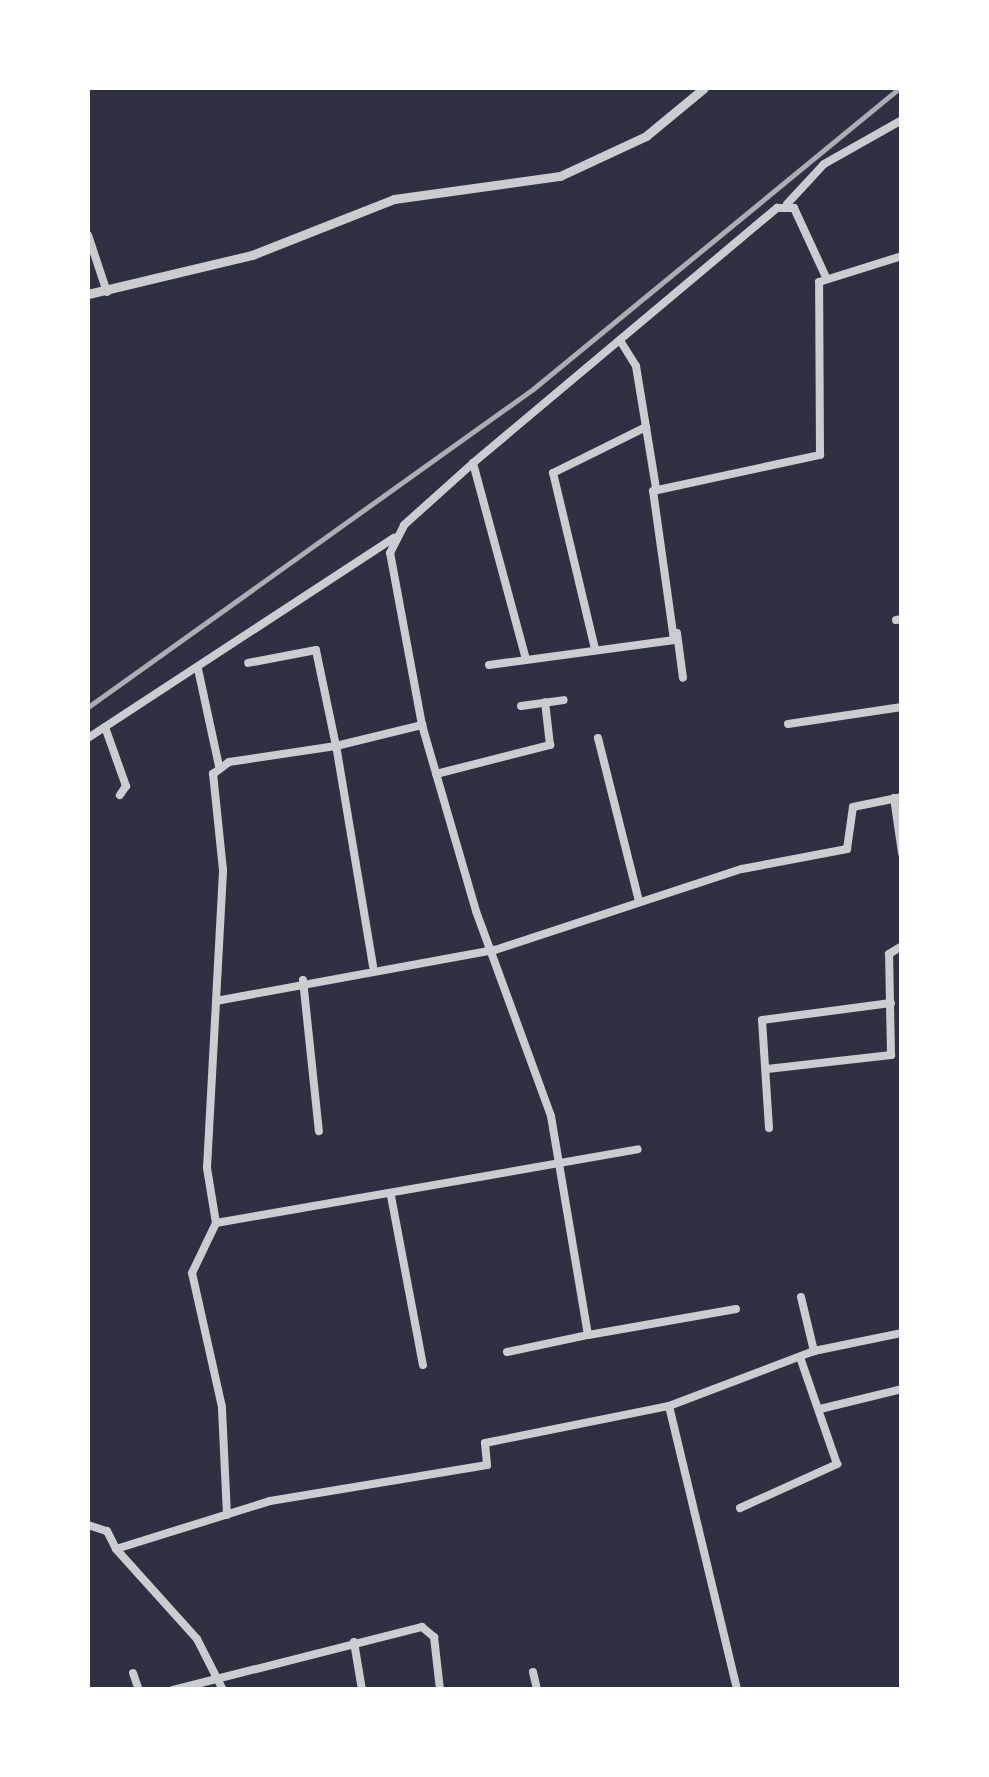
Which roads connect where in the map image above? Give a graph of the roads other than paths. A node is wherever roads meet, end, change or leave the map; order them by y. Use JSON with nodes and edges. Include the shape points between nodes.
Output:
{"nodes":[{"id":1,"x":704,"y":88,"type":"edge"},
{"id":2,"x":694,"y":92,"type":"edge"},
{"id":3,"x":902,"y":120,"type":"edge"},
{"id":4,"x":787,"y":204,"type":"junction"},
{"id":5,"x":88,"y":235,"type":"edge"},
{"id":6,"x":902,"y":256,"type":"edge"},
{"id":7,"x":825,"y":275,"type":"junction"},
{"id":8,"x":107,"y":292,"type":"junction"},
{"id":9,"x":88,"y":294,"type":"edge"},
{"id":10,"x":621,"y":342,"type":"junction"},
{"id":11,"x":646,"y":427,"type":"junction"},
{"id":12,"x":473,"y":464,"type":"junction"},
{"id":13,"x":656,"y":488,"type":"junction"},
{"id":14,"x":397,"y":536,"type":"junction"},
{"id":15,"x":677,"y":632,"type":"junction"},
{"id":16,"x":594,"y":649,"type":"junction"},
{"id":17,"x":526,"y":660,"type":"junction"},
{"id":18,"x":248,"y":663,"type":"dead end"},
{"id":19,"x":489,"y":665,"type":"dead end"},
{"id":20,"x":198,"y":668,"type":"junction"},
{"id":21,"x":683,"y":678,"type":"dead end"},
{"id":22,"x":564,"y":700,"type":"dead end"},
{"id":23,"x":544,"y":702,"type":"junction"},
{"id":24,"x":521,"y":706,"type":"dead end"},
{"id":25,"x":902,"y":707,"type":"edge"},
{"id":26,"x":788,"y":724,"type":"dead end"},
{"id":27,"x":422,"y":725,"type":"junction"},
{"id":28,"x":105,"y":727,"type":"junction"},
{"id":29,"x":88,"y":738,"type":"edge"},
{"id":30,"x":598,"y":738,"type":"dead end"},
{"id":31,"x":336,"y":746,"type":"junction"},
{"id":32,"x":220,"y":766,"type":"junction"},
{"id":33,"x":436,"y":774,"type":"junction"},
{"id":34,"x":120,"y":795,"type":"dead end"},
{"id":35,"x":898,"y":798,"type":"edge"},
{"id":36,"x":902,"y":853,"type":"edge"},
{"id":37,"x":640,"y":901,"type":"junction"},
{"id":38,"x":902,"y":946,"type":"edge"},
{"id":39,"x":494,"y":950,"type":"junction"},
{"id":40,"x":373,"y":966,"type":"junction"},
{"id":41,"x":303,"y":980,"type":"junction"},
{"id":42,"x":216,"y":1001,"type":"junction"},
{"id":43,"x":891,"y":1003,"type":"junction"},
{"id":44,"x":766,"y":1069,"type":"junction"},
{"id":45,"x":769,"y":1128,"type":"dead end"},
{"id":46,"x":319,"y":1130,"type":"dead end"},
{"id":47,"x":638,"y":1149,"type":"dead end"},
{"id":48,"x":558,"y":1164,"type":"junction"},
{"id":49,"x":391,"y":1196,"type":"junction"},
{"id":50,"x":216,"y":1223,"type":"junction"},
{"id":51,"x":801,"y":1297,"type":"dead end"},
{"id":52,"x":736,"y":1309,"type":"dead end"},
{"id":53,"x":902,"y":1332,"type":"edge"},
{"id":54,"x":588,"y":1335,"type":"junction"},
{"id":55,"x":814,"y":1351,"type":"junction"},
{"id":56,"x":507,"y":1352,"type":"dead end"},
{"id":57,"x":800,"y":1357,"type":"junction"},
{"id":58,"x":423,"y":1365,"type":"dead end"},
{"id":59,"x":902,"y":1389,"type":"edge"},
{"id":60,"x":669,"y":1406,"type":"junction"},
{"id":61,"x":820,"y":1409,"type":"junction"},
{"id":62,"x":740,"y":1508,"type":"dead end"},
{"id":63,"x":227,"y":1515,"type":"junction"},
{"id":64,"x":88,"y":1526,"type":"edge"},
{"id":65,"x":116,"y":1549,"type":"junction"},
{"id":66,"x":354,"y":1642,"type":"junction"},
{"id":67,"x":534,"y":1672,"type":"dead end"},
{"id":68,"x":133,"y":1673,"type":"dead end"},
{"id":69,"x":216,"y":1674,"type":"junction"},
{"id":70,"x":139,"y":1690,"type":"edge"},
{"id":71,"x":174,"y":1690,"type":"edge"},
{"id":72,"x":222,"y":1690,"type":"edge"},
{"id":73,"x":362,"y":1690,"type":"edge"},
{"id":74,"x":440,"y":1690,"type":"edge"},
{"id":75,"x":536,"y":1690,"type":"edge"},
{"id":76,"x":736,"y":1690,"type":"edge"}],
"edges":[{"from":1,"to":2,"type":"street"},
{"from":2,"to":8,"type":"street","via":[[615,155],[560,176],[394,198],[252,255]]},
{"from":3,"to":4,"type":"street","via":[[824,164]]},
{"from":4,"to":7,"type":"street"},
{"from":4,"to":10,"type":"street"},
{"from":5,"to":8,"type":"street"},
{"from":6,"to":7,"type":"street"},
{"from":7,"to":13,"type":"street","via":[[817,292],[820,455]]},
{"from":8,"to":9,"type":"street"},
{"from":10,"to":11,"type":"street","via":[[636,366]]},
{"from":10,"to":12,"type":"street"},
{"from":11,"to":13,"type":"street"},
{"from":11,"to":16,"type":"street","via":[[553,473]]},
{"from":12,"to":14,"type":"street"},
{"from":12,"to":17,"type":"street"},
{"from":13,"to":15,"type":"street"},
{"from":14,"to":20,"type":"street"},
{"from":14,"to":27,"type":"street","via":[[393,578]]},
{"from":15,"to":16,"type":"street","via":[[668,642]]},
{"from":15,"to":21,"type":"street"},
{"from":16,"to":17,"type":"street"},
{"from":17,"to":19,"type":"street"},
{"from":18,"to":31,"type":"street","via":[[316,650]]},
{"from":20,"to":28,"type":"street"},
{"from":20,"to":32,"type":"street"},
{"from":22,"to":23,"type":"street"},
{"from":23,"to":24,"type":"street"},
{"from":23,"to":33,"type":"street","via":[[550,745]]},
{"from":25,"to":26,"type":"street"},
{"from":27,"to":31,"type":"street"},
{"from":27,"to":33,"type":"street"},
{"from":28,"to":29,"type":"street"},
{"from":28,"to":34,"type":"street","via":[[126,786]]},
{"from":30,"to":37,"type":"street"},
{"from":31,"to":32,"type":"street"},
{"from":31,"to":40,"type":"street"},
{"from":32,"to":42,"type":"street","via":[[210,791],[222,870]]},
{"from":33,"to":39,"type":"street"},
{"from":35,"to":36,"type":"street"},
{"from":35,"to":37,"type":"street","via":[[853,807],[847,849]]},
{"from":37,"to":39,"type":"street"},
{"from":38,"to":43,"type":"street","via":[[889,954]]},
{"from":39,"to":40,"type":"street"},
{"from":39,"to":48,"type":"street","via":[[529,1041]]},
{"from":40,"to":41,"type":"street"},
{"from":41,"to":42,"type":"street"},
{"from":41,"to":46,"type":"street"},
{"from":42,"to":50,"type":"street","via":[[207,1168]]},
{"from":43,"to":44,"type":"street","via":[[891,1055]]},
{"from":43,"to":44,"type":"street","via":[[766,1016]]},
{"from":44,"to":45,"type":"street"},
{"from":47,"to":48,"type":"street"},
{"from":48,"to":49,"type":"street"},
{"from":48,"to":54,"type":"street"},
{"from":49,"to":50,"type":"street"},
{"from":49,"to":58,"type":"street"},
{"from":50,"to":63,"type":"street","via":[[192,1273],[222,1407]]},
{"from":51,"to":55,"type":"street"},
{"from":52,"to":54,"type":"street"},
{"from":53,"to":55,"type":"street"},
{"from":54,"to":56,"type":"street"},
{"from":55,"to":57,"type":"street"},
{"from":57,"to":60,"type":"street"},
{"from":57,"to":61,"type":"street"},
{"from":59,"to":61,"type":"street"},
{"from":60,"to":63,"type":"street","via":[[485,1444],[487,1464]]},
{"from":60,"to":76,"type":"street"},
{"from":61,"to":62,"type":"street","via":[[837,1464]]},
{"from":63,"to":65,"type":"street"},
{"from":64,"to":65,"type":"street","via":[[107,1531]]},
{"from":65,"to":69,"type":"street","via":[[162,1595]]},
{"from":66,"to":69,"type":"street"},
{"from":66,"to":73,"type":"street"},
{"from":66,"to":74,"type":"street","via":[[428,1630]]},
{"from":67,"to":75,"type":"street"},
{"from":68,"to":70,"type":"street"},
{"from":69,"to":71,"type":"street"},
{"from":69,"to":72,"type":"street"}]}
